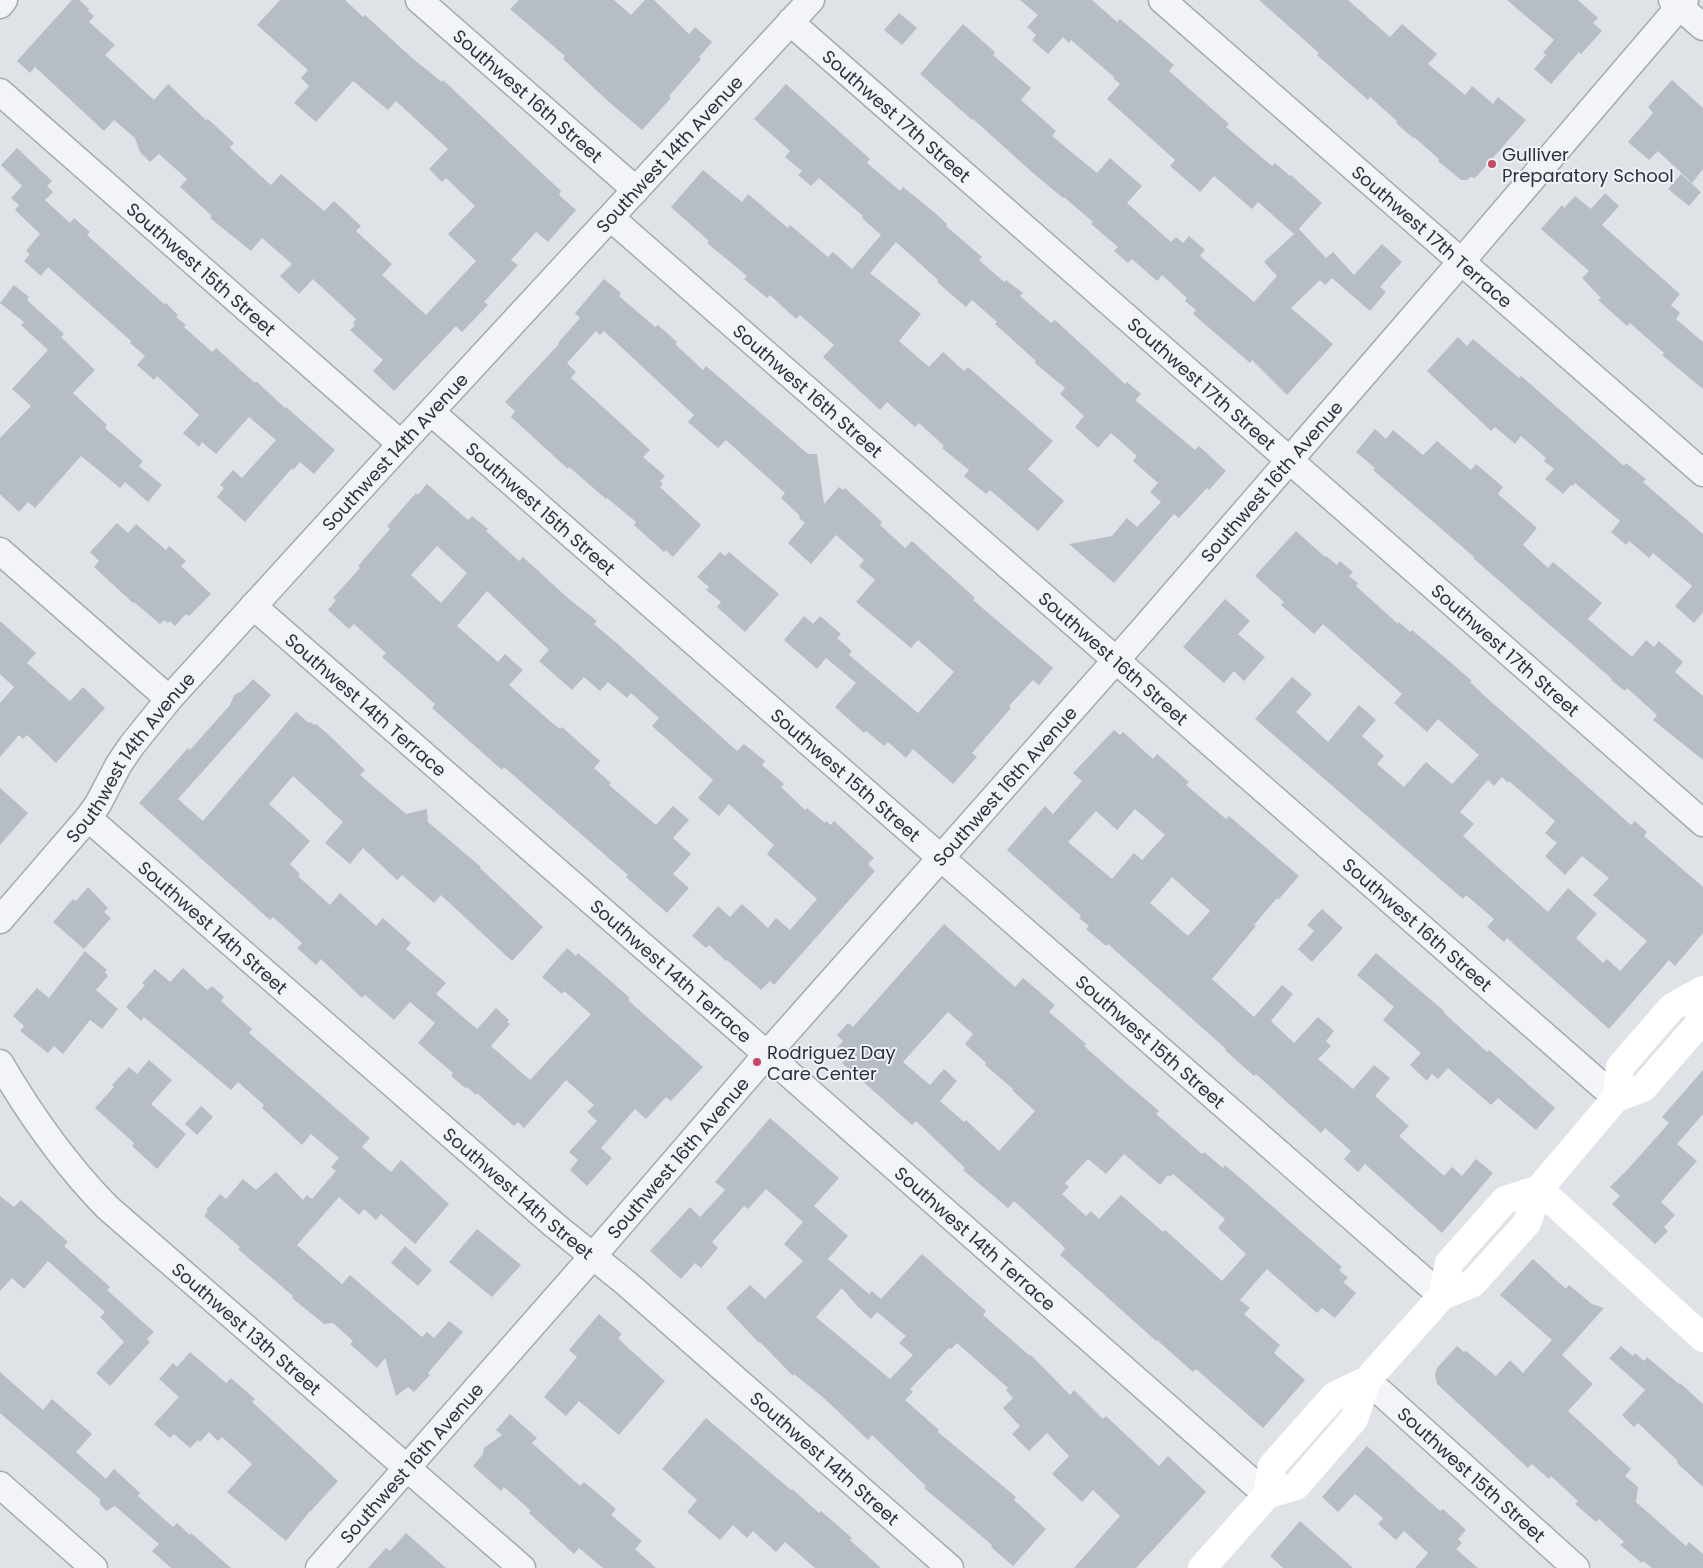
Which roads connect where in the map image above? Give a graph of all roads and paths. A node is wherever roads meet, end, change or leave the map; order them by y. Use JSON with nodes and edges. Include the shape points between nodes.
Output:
{"nodes":[{"id":1,"x":4,"y":0,"type":"edge"},
{"id":2,"x":419,"y":0,"type":"edge"},
{"id":3,"x":811,"y":0,"type":"edge"},
{"id":4,"x":1162,"y":0,"type":"edge"},
{"id":5,"x":1679,"y":2,"type":"edge"},
{"id":6,"x":0,"y":5,"type":"edge"},
{"id":7,"x":790,"y":22,"type":"junction"},
{"id":8,"x":1703,"y":27,"type":"edge"},
{"id":9,"x":0,"y":92,"type":"edge"},
{"id":10,"x":636,"y":190,"type":"junction"},
{"id":11,"x":611,"y":218,"type":"junction"},
{"id":12,"x":1461,"y":262,"type":"junction"},
{"id":13,"x":431,"y":412,"type":"junction"},
{"id":14,"x":401,"y":444,"type":"junction"},
{"id":15,"x":1290,"y":460,"type":"junction"},
{"id":16,"x":1703,"y":473,"type":"edge"},
{"id":17,"x":0,"y":551,"type":"edge"},
{"id":18,"x":253,"y":606,"type":"junction"},
{"id":19,"x":1116,"y":660,"type":"junction"},
{"id":20,"x":169,"y":699,"type":"junction"},
{"id":21,"x":88,"y":818,"type":"junction"},
{"id":22,"x":1703,"y":823,"type":"edge"},
{"id":23,"x":942,"y":858,"type":"junction"},
{"id":24,"x":0,"y":920,"type":"edge"},
{"id":25,"x":1703,"y":990,"type":"edge"},
{"id":26,"x":1703,"y":1009,"type":"edge"},
{"id":27,"x":767,"y":1054,"type":"junction"},
{"id":28,"x":0,"y":1063,"type":"edge"},
{"id":29,"x":1616,"y":1098,"type":"junction"},
{"id":30,"x":1539,"y":1188,"type":"junction"},
{"id":31,"x":593,"y":1256,"type":"junction"},
{"id":32,"x":1442,"y":1296,"type":"junction"},
{"id":33,"x":1703,"y":1338,"type":"edge"},
{"id":34,"x":1367,"y":1380,"type":"junction"},
{"id":35,"x":407,"y":1467,"type":"junction"},
{"id":36,"x":0,"y":1485,"type":"edge"},
{"id":37,"x":1268,"y":1495,"type":"junction"},
{"id":38,"x":94,"y":1568,"type":"edge"},
{"id":39,"x":319,"y":1568,"type":"edge"},
{"id":40,"x":522,"y":1568,"type":"edge"},
{"id":41,"x":950,"y":1568,"type":"edge"},
{"id":42,"x":1202,"y":1568,"type":"edge"},
{"id":43,"x":1576,"y":1568,"type":"edge"}],
"edges":[{"from":1,"to":6,"type":"street"},
{"from":2,"to":10,"type":"street","name":"Southwest 16th Street"},
{"from":3,"to":7,"type":"street","name":"Southwest 14th Avenue"},
{"from":4,"to":12,"type":"street","name":"Southwest 17th Terrace"},
{"from":5,"to":8,"type":"street"},
{"from":5,"to":12,"type":"street","name":"Southwest 16th Avenue"},
{"from":7,"to":10,"type":"street","name":"Southwest 14th Avenue"},
{"from":7,"to":15,"type":"street","name":"Southwest 17th Street"},
{"from":9,"to":14,"type":"street","name":"Southwest 15th Street"},
{"from":10,"to":11,"type":"street","name":"Southwest 14th Avenue"},
{"from":11,"to":13,"type":"street","name":"Southwest 14th Avenue"},
{"from":11,"to":19,"type":"street","name":"Southwest 16th Street"},
{"from":12,"to":15,"type":"street","name":"Southwest 16th Avenue"},
{"from":12,"to":16,"type":"street","name":"Southwest 17th Terrace"},
{"from":13,"to":14,"type":"street","name":"Southwest 14th Avenue"},
{"from":13,"to":23,"type":"street","name":"Southwest 15th Street"},
{"from":14,"to":18,"type":"street","name":"Southwest 14th Avenue"},
{"from":15,"to":19,"type":"street","name":"Southwest 16th Avenue"},
{"from":15,"to":22,"type":"street","name":"Southwest 17th Street"},
{"from":17,"to":20,"type":"street"},
{"from":18,"to":20,"type":"street","name":"Southwest 14th Avenue"},
{"from":18,"to":27,"type":"street","name":"Southwest 14th Terrace"},
{"from":19,"to":23,"type":"street","name":"Southwest 16th Avenue"},
{"from":19,"to":29,"type":"street","name":"Southwest 16th Street"},
{"from":20,"to":21,"type":"street","name":"Southwest 14th Avenue","via":[[119,764]]},
{"from":21,"to":24,"type":"street","name":"Southwest 14th Avenue"},
{"from":21,"to":31,"type":"street","name":"Southwest 14th Street"},
{"from":23,"to":27,"type":"street","name":"Southwest 16th Avenue"},
{"from":23,"to":32,"type":"street","name":"Southwest 15th Street"},
{"from":25,"to":29,"type":"main road","via":[[1672,1007],[1620,1068]]},
{"from":26,"to":29,"type":"main road","via":[[1697,1026],[1643,1088]]},
{"from":27,"to":31,"type":"street","name":"Southwest 16th Avenue"},
{"from":27,"to":37,"type":"street","name":"Southwest 14th Terrace"},
{"from":28,"to":35,"type":"street","name":"Southwest 13th Street","via":[[50,1141],[107,1207]]},
{"from":29,"to":30,"type":"main road"},
{"from":30,"to":32,"type":"main road","via":[[1527,1223],[1521,1230],[1473,1283]]},
{"from":30,"to":33,"type":"main road"},
{"from":31,"to":35,"type":"street","name":"Southwest 16th Avenue"},
{"from":31,"to":41,"type":"street","name":"Southwest 14th Street"},
{"from":32,"to":34,"type":"main road"},
{"from":34,"to":37,"type":"main road","via":[[1354,1419],[1296,1486]]},
{"from":34,"to":43,"type":"street","name":"Southwest 15th Street"},
{"from":35,"to":39,"type":"street","name":"Southwest 16th Avenue"},
{"from":35,"to":40,"type":"street","name":"Southwest 13th Street"},
{"from":36,"to":38,"type":"street"},
{"from":37,"to":42,"type":"main road"}]}
